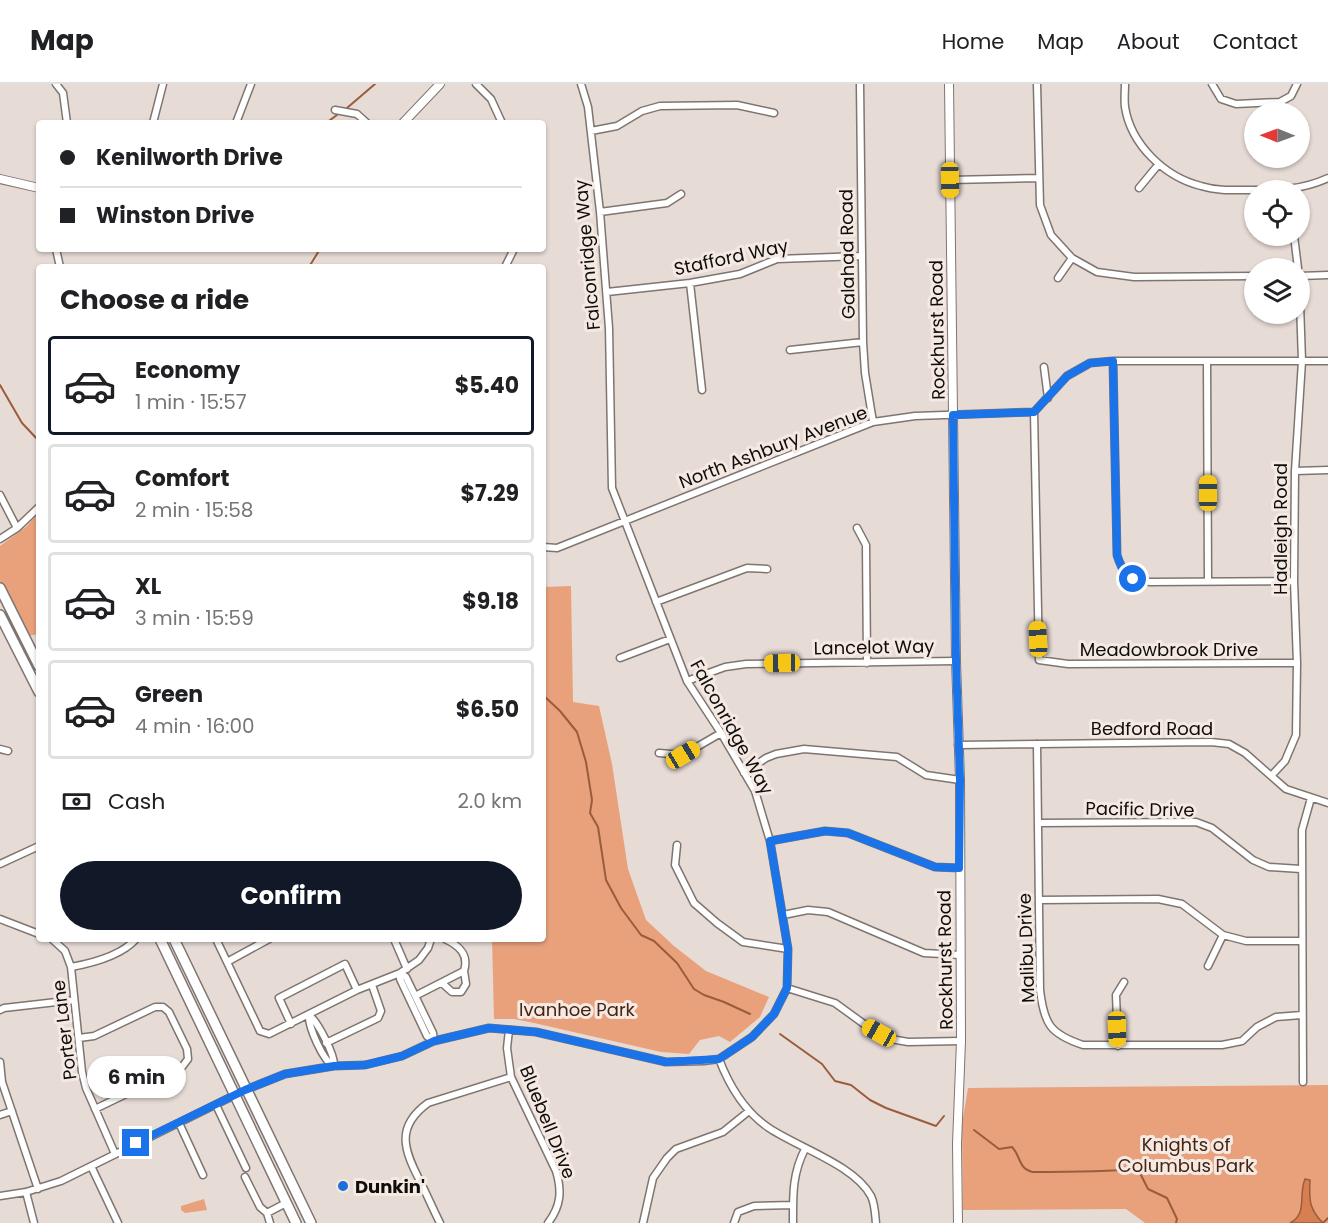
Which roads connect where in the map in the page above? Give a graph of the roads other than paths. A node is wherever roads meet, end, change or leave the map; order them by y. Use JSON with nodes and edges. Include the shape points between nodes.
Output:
{"nodes":[{"id":1,"x":56,"y":84,"type":"edge"},
{"id":2,"x":163,"y":84,"type":"edge"},
{"id":3,"x":251,"y":84,"type":"edge"},
{"id":4,"x":440,"y":84,"type":"edge"},
{"id":5,"x":476,"y":84,"type":"edge"},
{"id":6,"x":581,"y":84,"type":"edge"},
{"id":7,"x":860,"y":84,"type":"edge"},
{"id":8,"x":949,"y":84,"type":"edge"},
{"id":9,"x":1036,"y":84,"type":"edge"},
{"id":10,"x":1125,"y":84,"type":"edge"},
{"id":11,"x":1212,"y":84,"type":"edge"},
{"id":12,"x":1298,"y":84,"type":"edge"},
{"id":13,"x":335,"y":110,"type":"dead end"},
{"id":14,"x":774,"y":113,"type":"dead end"},
{"id":15,"x":67,"y":120,"type":"edge"},
{"id":16,"x":154,"y":120,"type":"edge"},
{"id":17,"x":237,"y":120,"type":"edge"},
{"id":18,"x":364,"y":120,"type":"edge"},
{"id":19,"x":406,"y":120,"type":"edge"},
{"id":20,"x":501,"y":120,"type":"edge"},
{"id":21,"x":591,"y":131,"type":"junction"},
{"id":22,"x":1158,"y":165,"type":"junction"},
{"id":23,"x":1038,"y":178,"type":"junction"},
{"id":24,"x":1328,"y":178,"type":"edge"},
{"id":25,"x":0,"y":179,"type":"edge"},
{"id":26,"x":950,"y":180,"type":"junction"},
{"id":27,"x":1310,"y":185,"type":"edge"},
{"id":28,"x":36,"y":187,"type":"edge"},
{"id":29,"x":1139,"y":188,"type":"dead end"},
{"id":30,"x":1244,"y":189,"type":"edge"},
{"id":31,"x":681,"y":194,"type":"dead end"},
{"id":32,"x":600,"y":212,"type":"junction"},
{"id":33,"x":862,"y":256,"type":"junction"},
{"id":34,"x":1072,"y":258,"type":"junction"},
{"id":35,"x":1310,"y":275,"type":"edge"},
{"id":36,"x":1244,"y":276,"type":"edge"},
{"id":37,"x":1328,"y":276,"type":"edge"},
{"id":38,"x":1058,"y":278,"type":"dead end"},
{"id":39,"x":690,"y":283,"type":"junction"},
{"id":40,"x":607,"y":292,"type":"junction"},
{"id":41,"x":1301,"y":324,"type":"edge"},
{"id":42,"x":863,"y":342,"type":"junction"},
{"id":43,"x":790,"y":350,"type":"dead end"},
{"id":44,"x":1113,"y":361,"type":"junction"},
{"id":45,"x":1207,"y":361,"type":"junction"},
{"id":46,"x":1302,"y":361,"type":"junction"},
{"id":47,"x":1328,"y":361,"type":"edge"},
{"id":48,"x":1044,"y":367,"type":"dead end"},
{"id":49,"x":702,"y":390,"type":"dead end"},
{"id":50,"x":1048,"y":398,"type":"junction"},
{"id":51,"x":1034,"y":412,"type":"junction"},
{"id":52,"x":953,"y":415,"type":"junction"},
{"id":53,"x":873,"y":423,"type":"junction"},
{"id":54,"x":1328,"y":470,"type":"edge"},
{"id":55,"x":1295,"y":471,"type":"junction"},
{"id":56,"x":0,"y":495,"type":"edge"},
{"id":57,"x":36,"y":510,"type":"edge"},
{"id":58,"x":623,"y":521,"type":"junction"},
{"id":59,"x":17,"y":528,"type":"junction"},
{"id":60,"x":857,"y":528,"type":"dead end"},
{"id":61,"x":0,"y":539,"type":"edge"},
{"id":62,"x":546,"y":547,"type":"edge"},
{"id":63,"x":767,"y":569,"type":"dead end"},
{"id":64,"x":1208,"y":581,"type":"junction"},
{"id":65,"x":1294,"y":581,"type":"junction"},
{"id":66,"x":0,"y":588,"type":"edge"},
{"id":67,"x":656,"y":602,"type":"junction"},
{"id":68,"x":0,"y":615,"type":"edge"},
{"id":69,"x":670,"y":639,"type":"junction"},
{"id":70,"x":36,"y":656,"type":"edge"},
{"id":71,"x":620,"y":658,"type":"dead end"},
{"id":72,"x":36,"y":660,"type":"edge"},
{"id":73,"x":956,"y":661,"type":"junction"},
{"id":74,"x":25,"y":663,"type":"junction"},
{"id":75,"x":867,"y":663,"type":"junction"},
{"id":76,"x":1297,"y":663,"type":"junction"},
{"id":77,"x":687,"y":681,"type":"junction"},
{"id":78,"x":36,"y":686,"type":"edge"},
{"id":79,"x":721,"y":733,"type":"junction"},
{"id":80,"x":1037,"y":744,"type":"junction"},
{"id":81,"x":958,"y":745,"type":"junction"},
{"id":82,"x":0,"y":749,"type":"edge"},
{"id":83,"x":8,"y":751,"type":"dead end"},
{"id":84,"x":659,"y":753,"type":"dead end"},
{"id":85,"x":744,"y":773,"type":"junction"},
{"id":86,"x":1271,"y":776,"type":"junction"},
{"id":87,"x":960,"y":780,"type":"junction"},
{"id":88,"x":1311,"y":798,"type":"junction"},
{"id":89,"x":1328,"y":803,"type":"edge"},
{"id":90,"x":1038,"y":823,"type":"junction"},
{"id":91,"x":770,"y":841,"type":"junction"},
{"id":92,"x":677,"y":846,"type":"dead end"},
{"id":93,"x":36,"y":847,"type":"edge"},
{"id":94,"x":0,"y":864,"type":"edge"},
{"id":95,"x":959,"y":868,"type":"junction"},
{"id":96,"x":1301,"y":869,"type":"junction"},
{"id":97,"x":1039,"y":900,"type":"junction"},
{"id":98,"x":783,"y":915,"type":"junction"},
{"id":99,"x":0,"y":919,"type":"edge"},
{"id":100,"x":36,"y":933,"type":"edge"},
{"id":101,"x":1223,"y":935,"type":"junction"},
{"id":102,"x":1302,"y":941,"type":"junction"},
{"id":103,"x":56,"y":942,"type":"edge"},
{"id":104,"x":132,"y":942,"type":"edge"},
{"id":105,"x":161,"y":942,"type":"edge"},
{"id":106,"x":175,"y":942,"type":"edge"},
{"id":107,"x":217,"y":942,"type":"edge"},
{"id":108,"x":264,"y":942,"type":"edge"},
{"id":109,"x":395,"y":942,"type":"edge"},
{"id":110,"x":430,"y":942,"type":"edge"},
{"id":111,"x":452,"y":942,"type":"edge"},
{"id":112,"x":788,"y":949,"type":"junction"},
{"id":113,"x":960,"y":955,"type":"junction"},
{"id":114,"x":227,"y":962,"type":"junction"},
{"id":115,"x":1208,"y":966,"type":"dead end"},
{"id":116,"x":71,"y":967,"type":"junction"},
{"id":117,"x":407,"y":969,"type":"junction"},
{"id":118,"x":464,"y":971,"type":"junction"},
{"id":119,"x":400,"y":973,"type":"junction"},
{"id":120,"x":442,"y":982,"type":"junction"},
{"id":121,"x":1124,"y":982,"type":"dead end"},
{"id":122,"x":372,"y":985,"type":"junction"},
{"id":123,"x":787,"y":988,"type":"junction"},
{"id":124,"x":357,"y":990,"type":"junction"},
{"id":125,"x":415,"y":996,"type":"junction"},
{"id":126,"x":74,"y":1000,"type":"junction"},
{"id":127,"x":0,"y":1010,"type":"edge"},
{"id":128,"x":309,"y":1015,"type":"junction"},
{"id":129,"x":1302,"y":1015,"type":"junction"},
{"id":130,"x":291,"y":1024,"type":"junction"},
{"id":131,"x":509,"y":1030,"type":"junction"},
{"id":132,"x":79,"y":1038,"type":"junction"},
{"id":133,"x":434,"y":1041,"type":"junction"},
{"id":134,"x":961,"y":1041,"type":"junction"},
{"id":135,"x":326,"y":1043,"type":"junction"},
{"id":136,"x":1118,"y":1046,"type":"junction"},
{"id":137,"x":719,"y":1059,"type":"junction"},
{"id":138,"x":0,"y":1062,"type":"edge"},
{"id":139,"x":334,"y":1066,"type":"junction"},
{"id":140,"x":510,"y":1077,"type":"junction"},
{"id":141,"x":1303,"y":1082,"type":"dead end"},
{"id":142,"x":245,"y":1090,"type":"junction"},
{"id":143,"x":235,"y":1095,"type":"junction"},
{"id":144,"x":216,"y":1105,"type":"junction"},
{"id":145,"x":95,"y":1109,"type":"junction"},
{"id":146,"x":12,"y":1111,"type":"junction"},
{"id":147,"x":749,"y":1111,"type":"junction"},
{"id":148,"x":0,"y":1115,"type":"edge"},
{"id":149,"x":179,"y":1123,"type":"junction"},
{"id":150,"x":805,"y":1149,"type":"junction"},
{"id":151,"x":115,"y":1154,"type":"junction"},
{"id":152,"x":91,"y":1166,"type":"junction"},
{"id":153,"x":246,"y":1168,"type":"dead end"},
{"id":154,"x":203,"y":1175,"type":"dead end"},
{"id":155,"x":244,"y":1177,"type":"dead end"},
{"id":156,"x":38,"y":1189,"type":"junction"},
{"id":157,"x":26,"y":1192,"type":"junction"},
{"id":158,"x":0,"y":1196,"type":"edge"},
{"id":159,"x":286,"y":1203,"type":"junction"},
{"id":160,"x":793,"y":1204,"type":"junction"},
{"id":161,"x":267,"y":1213,"type":"junction"},
{"id":162,"x":34,"y":1223,"type":"edge"},
{"id":163,"x":118,"y":1223,"type":"edge"},
{"id":164,"x":270,"y":1223,"type":"edge"},
{"id":165,"x":296,"y":1223,"type":"edge"},
{"id":166,"x":311,"y":1223,"type":"edge"},
{"id":167,"x":440,"y":1223,"type":"edge"},
{"id":168,"x":548,"y":1223,"type":"edge"},
{"id":169,"x":643,"y":1223,"type":"edge"},
{"id":170,"x":734,"y":1223,"type":"edge"},
{"id":171,"x":793,"y":1223,"type":"edge"},
{"id":172,"x":876,"y":1223,"type":"edge"},
{"id":173,"x":958,"y":1223,"type":"edge"}],
"edges":[{"from":1,"to":15,"type":"street","via":[[63,93]]},
{"from":2,"to":16,"type":"street"},
{"from":3,"to":17,"type":"street"},
{"from":4,"to":19,"type":"street"},
{"from":5,"to":20,"type":"street","via":[[491,99]]},
{"from":6,"to":21,"type":"street","name":"Falconridge Way"},
{"from":7,"to":33,"type":"street","name":"Galahad Road"},
{"from":8,"to":26,"type":"street","name":"Rockhurst Road"},
{"from":9,"to":23,"type":"street"},
{"from":10,"to":22,"type":"street","via":[[1125,107],[1131,126]]},
{"from":11,"to":12,"type":"street","via":[[1226,102],[1245,104],[1280,102],[1291,96]]},
{"from":13,"to":18,"type":"street","via":[[357,114]]},
{"from":14,"to":21,"type":"street","via":[[737,105],[660,106],[642,111],[617,126]]},
{"from":21,"to":32,"type":"street","name":"Falconridge Way"},
{"from":22,"to":29,"type":"street"},
{"from":22,"to":30,"type":"street","via":[[1185,182],[1209,188]]},
{"from":23,"to":26,"type":"street"},
{"from":23,"to":34,"type":"street","via":[[1047,228]]},
{"from":24,"to":27,"type":"street"},
{"from":25,"to":28,"type":"street"},
{"from":26,"to":52,"type":"street","name":"Rockhurst Road"},
{"from":31,"to":32,"type":"street","via":[[667,202]]},
{"from":32,"to":40,"type":"street","name":"Falconridge Way"},
{"from":33,"to":39,"type":"street","name":"Stafford Way","via":[[777,259],[740,274]]},
{"from":33,"to":42,"type":"street","name":"Galahad Road"},
{"from":34,"to":36,"type":"street","via":[[1097,272],[1134,277]]},
{"from":34,"to":38,"type":"street"},
{"from":35,"to":37,"type":"street"},
{"from":39,"to":40,"type":"street","name":"Stafford Way"},
{"from":39,"to":49,"type":"street"},
{"from":40,"to":58,"type":"street","name":"Falconridge Way","via":[[612,488]]},
{"from":41,"to":46,"type":"street","name":"Hadleigh Road"},
{"from":42,"to":43,"type":"street"},
{"from":42,"to":53,"type":"street","name":"Galahad Road"},
{"from":44,"to":45,"type":"street"},
{"from":44,"to":50,"type":"street","via":[[1090,363],[1067,376]]},
{"from":44,"to":64,"type":"street","via":[[1119,564],[1126,574],[1140,581]]},
{"from":45,"to":46,"type":"street"},
{"from":45,"to":64,"type":"street"},
{"from":46,"to":47,"type":"street"},
{"from":46,"to":55,"type":"street","name":"Hadleigh Road"},
{"from":48,"to":50,"type":"street"},
{"from":50,"to":51,"type":"street"},
{"from":51,"to":52,"type":"street","name":"North Ashbury Avenue"},
{"from":51,"to":76,"type":"street","name":"Meadowbrook Drive","via":[[1039,660],[1068,664]]},
{"from":52,"to":53,"type":"street","name":"North Ashbury Avenue"},
{"from":52,"to":73,"type":"street","name":"Rockhurst Road"},
{"from":53,"to":58,"type":"street","name":"North Ashbury Avenue"},
{"from":54,"to":55,"type":"street"},
{"from":55,"to":65,"type":"street","name":"Hadleigh Road"},
{"from":56,"to":59,"type":"street"},
{"from":57,"to":59,"type":"street"},
{"from":58,"to":62,"type":"street","name":"North Ashbury Avenue","via":[[557,548]]},
{"from":58,"to":67,"type":"street","name":"Falconridge Way"},
{"from":59,"to":61,"type":"street"},
{"from":60,"to":75,"type":"street","via":[[866,545]]},
{"from":63,"to":67,"type":"street","via":[[747,568]]},
{"from":64,"to":65,"type":"street"},
{"from":65,"to":76,"type":"street","name":"Hadleigh Road"},
{"from":66,"to":70,"type":"main road"},
{"from":67,"to":69,"type":"street","name":"Falconridge Way"},
{"from":68,"to":74,"type":"main road"},
{"from":69,"to":71,"type":"street"},
{"from":69,"to":77,"type":"street","name":"Falconridge Way"},
{"from":72,"to":74,"type":"street"},
{"from":73,"to":75,"type":"street","name":"Lancelot Way"},
{"from":73,"to":81,"type":"street","name":"Rockhurst Road"},
{"from":74,"to":78,"type":"main road"},
{"from":75,"to":77,"type":"street","name":"Lancelot Way","via":[[735,665]]},
{"from":76,"to":86,"type":"street","name":"Hadleigh Road","via":[[1296,735],[1285,761]]},
{"from":77,"to":79,"type":"street","name":"Falconridge Way"},
{"from":79,"to":84,"type":"street","via":[[683,755]]},
{"from":79,"to":85,"type":"street","name":"Falconridge Way"},
{"from":80,"to":81,"type":"street","name":"Bedford Road"},
{"from":80,"to":86,"type":"street","name":"Bedford Road","via":[[1229,744]]},
{"from":80,"to":90,"type":"street","name":"Malibu Drive"},
{"from":81,"to":87,"type":"street","name":"Rockhurst Road"},
{"from":82,"to":83,"type":"street"},
{"from":85,"to":87,"type":"street","via":[[776,754],[804,749],[897,757],[926,775]]},
{"from":85,"to":91,"type":"street","name":"Falconridge Way","via":[[755,791]]},
{"from":86,"to":88,"type":"street","name":"Bedford Road","via":[[1286,789]]},
{"from":87,"to":95,"type":"street","name":"Rockhurst Road"},
{"from":88,"to":89,"type":"street","name":"Bedford Road"},
{"from":88,"to":96,"type":"street","via":[[1302,830]]},
{"from":90,"to":96,"type":"street","name":"Pacific Drive","via":[[1196,822],[1212,828],[1253,860],[1269,867]]},
{"from":90,"to":97,"type":"street","name":"Malibu Drive"},
{"from":91,"to":95,"type":"street","via":[[825,831],[848,833],[935,867]]},
{"from":91,"to":98,"type":"street","name":"Falconridge Way"},
{"from":92,"to":112,"type":"street","via":[[675,865],[694,903],[742,942]]},
{"from":93,"to":94,"type":"street"},
{"from":95,"to":113,"type":"street","name":"Rockhurst Road"},
{"from":96,"to":102,"type":"street"},
{"from":97,"to":101,"type":"street","via":[[1158,899],[1182,904]]},
{"from":97,"to":136,"type":"street","name":"Malibu Drive","via":[[1043,1014],[1065,1039],[1083,1045]]},
{"from":98,"to":112,"type":"street","name":"Falconridge Way"},
{"from":98,"to":113,"type":"street","via":[[820,911],[924,953]]},
{"from":99,"to":100,"type":"street"},
{"from":101,"to":102,"type":"street","via":[[1246,941]]},
{"from":101,"to":115,"type":"street"},
{"from":102,"to":129,"type":"street"},
{"from":103,"to":116,"type":"street","name":"Porter Lane","via":[[65,951]]},
{"from":104,"to":116,"type":"street","via":[[94,963]]},
{"from":105,"to":143,"type":"main road"},
{"from":106,"to":142,"type":"main road"},
{"from":107,"to":114,"type":"street"},
{"from":108,"to":114,"type":"street"},
{"from":109,"to":117,"type":"street"},
{"from":110,"to":117,"type":"street","via":[[419,960]]},
{"from":111,"to":118,"type":"street","via":[[464,953]]},
{"from":112,"to":123,"type":"street","name":"Falconridge Way"},
{"from":113,"to":134,"type":"street","name":"Rockhurst Road"},
{"from":114,"to":130,"type":"street","via":[[260,1031],[269,1034]]},
{"from":116,"to":126,"type":"street","name":"Porter Lane"},
{"from":117,"to":119,"type":"street"},
{"from":118,"to":120,"type":"street"},
{"from":118,"to":120,"type":"street","via":[[466,984],[461,992],[452,992]]},
{"from":119,"to":122,"type":"street"},
{"from":119,"to":125,"type":"street"},
{"from":119,"to":133,"type":"street","via":[[427,1036]]},
{"from":120,"to":125,"type":"street"},
{"from":121,"to":136,"type":"street","via":[[1116,995]]},
{"from":122,"to":124,"type":"street"},
{"from":122,"to":135,"type":"street","via":[[381,1011],[378,1018]]},
{"from":123,"to":134,"type":"street","via":[[835,1003],[891,1039]]},
{"from":123,"to":137,"type":"street","name":"Falconridge Way","via":[[774,1014],[752,1037]]},
{"from":124,"to":128,"type":"street"},
{"from":124,"to":130,"type":"street","via":[[345,964],[279,998]]},
{"from":125,"to":133,"type":"street"},
{"from":126,"to":127,"type":"street"},
{"from":126,"to":132,"type":"street","name":"Porter Lane"},
{"from":128,"to":130,"type":"street"},
{"from":128,"to":135,"type":"street"},
{"from":128,"to":139,"type":"street","via":[[326,1062]]},
{"from":129,"to":136,"type":"street","name":"Malibu Drive","via":[[1276,1017],[1242,1041],[1222,1045]]},
{"from":129,"to":141,"type":"street"},
{"from":131,"to":133,"type":"street","via":[[489,1028]]},
{"from":131,"to":137,"type":"street","via":[[536,1032],[666,1062]]},
{"from":131,"to":140,"type":"street","name":"Bluebell Drive"},
{"from":132,"to":145,"type":"street","name":"Porter Lane","via":[[86,1088]]},
{"from":132,"to":145,"type":"street","via":[[94,1036],[155,1007],[163,1007],[187,1049],[188,1059],[182,1067]]},
{"from":133,"to":139,"type":"street","via":[[402,1056],[365,1065]]},
{"from":134,"to":173,"type":"street","name":"Rockhurst Road"},
{"from":135,"to":139,"type":"street"},
{"from":137,"to":147,"type":"street"},
{"from":138,"to":146,"type":"street"},
{"from":139,"to":142,"type":"street","via":[[285,1074]]},
{"from":140,"to":167,"type":"street","via":[[428,1103],[410,1122],[405,1148]]},
{"from":140,"to":168,"type":"street","name":"Bluebell Drive","via":[[560,1184],[558,1204]]},
{"from":142,"to":143,"type":"street"},
{"from":142,"to":166,"type":"main road"},
{"from":143,"to":144,"type":"street"},
{"from":143,"to":159,"type":"main road"},
{"from":144,"to":149,"type":"street"},
{"from":144,"to":153,"type":"street"},
{"from":145,"to":151,"type":"street","name":"Porter Lane"},
{"from":146,"to":148,"type":"street"},
{"from":146,"to":156,"type":"street"},
{"from":147,"to":150,"type":"street","via":[[768,1128]]},
{"from":147,"to":169,"type":"street","via":[[723,1132],[676,1149],[667,1158],[653,1178]]},
{"from":149,"to":151,"type":"street"},
{"from":149,"to":154,"type":"street"},
{"from":150,"to":160,"type":"street","via":[[795,1172]]},
{"from":150,"to":172,"type":"street","via":[[863,1183],[872,1198]]},
{"from":151,"to":152,"type":"street"},
{"from":152,"to":156,"type":"street"},
{"from":152,"to":163,"type":"street"},
{"from":155,"to":161,"type":"street"},
{"from":156,"to":157,"type":"street"},
{"from":157,"to":158,"type":"street"},
{"from":157,"to":162,"type":"street"},
{"from":159,"to":161,"type":"street"},
{"from":159,"to":165,"type":"main road"},
{"from":160,"to":170,"type":"street","via":[[746,1208],[738,1212]]},
{"from":160,"to":171,"type":"street"},
{"from":161,"to":164,"type":"street"}]}
